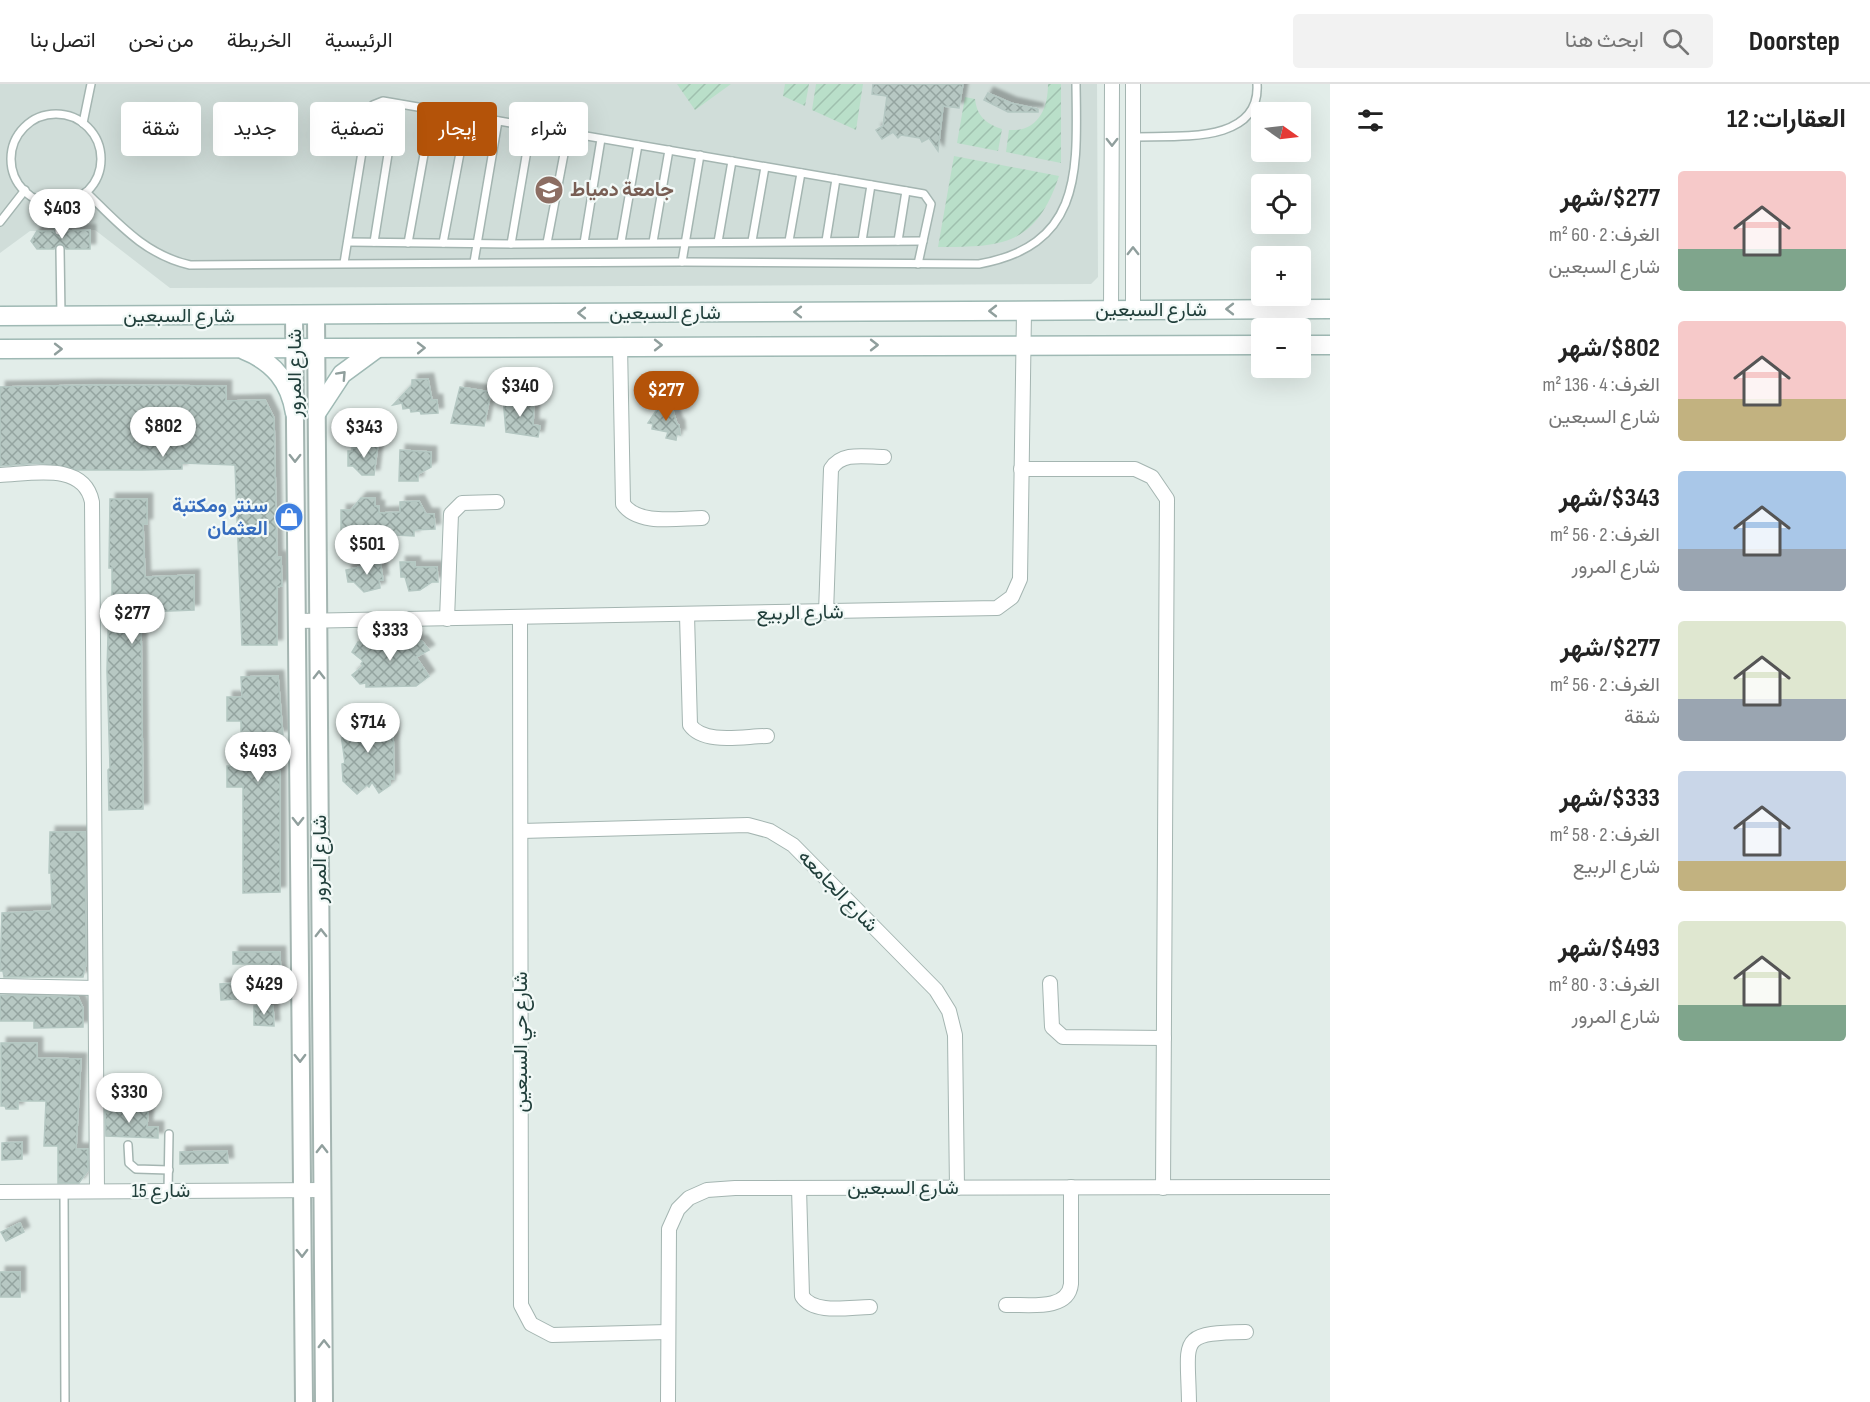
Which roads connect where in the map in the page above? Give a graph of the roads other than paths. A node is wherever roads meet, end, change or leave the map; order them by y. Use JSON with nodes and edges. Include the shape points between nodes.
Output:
{"nodes":[{"id":1,"x":91,"y":84,"type":"edge"},
{"id":2,"x":1076,"y":84,"type":"edge"},
{"id":3,"x":1112,"y":84,"type":"edge"},
{"id":4,"x":1133,"y":84,"type":"edge"},
{"id":5,"x":1257,"y":84,"type":"edge"},
{"id":6,"x":498,"y":121,"type":"joint"},
{"id":7,"x":83,"y":123,"type":"junction"},
{"id":8,"x":509,"y":123,"type":"edge"},
{"id":9,"x":588,"y":137,"type":"edge"},
{"id":10,"x":1133,"y":137,"type":"junction"},
{"id":11,"x":601,"y":139,"type":"junction"},
{"id":12,"x":638,"y":145,"type":"junction"},
{"id":13,"x":669,"y":150,"type":"junction"},
{"id":14,"x":700,"y":155,"type":"junction"},
{"id":15,"x":362,"y":156,"type":"edge"},
{"id":16,"x":388,"y":156,"type":"edge"},
{"id":17,"x":424,"y":156,"type":"edge"},
{"id":18,"x":459,"y":156,"type":"edge"},
{"id":19,"x":526,"y":156,"type":"edge"},
{"id":20,"x":564,"y":156,"type":"edge"},
{"id":21,"x":732,"y":161,"type":"junction"},
{"id":22,"x":765,"y":167,"type":"junction"},
{"id":23,"x":801,"y":173,"type":"junction"},
{"id":24,"x":836,"y":179,"type":"junction"},
{"id":25,"x":871,"y":185,"type":"junction"},
{"id":26,"x":25,"y":190,"type":"junction"},
{"id":27,"x":906,"y":191,"type":"junction"},
{"id":28,"x":86,"y":192,"type":"junction"},
{"id":29,"x":59,"y":203,"type":"junction"},
{"id":30,"x":0,"y":222,"type":"edge"},
{"id":31,"x":59,"y":231,"type":"dead end"},
{"id":32,"x":752,"y":241,"type":"junction"},
{"id":33,"x":789,"y":241,"type":"junction"},
{"id":34,"x":826,"y":241,"type":"junction"},
{"id":35,"x":862,"y":241,"type":"junction"},
{"id":36,"x":898,"y":241,"type":"junction"},
{"id":37,"x":923,"y":241,"type":"junction"},
{"id":38,"x":348,"y":242,"type":"junction"},
{"id":39,"x":374,"y":242,"type":"junction"},
{"id":40,"x":621,"y":242,"type":"junction"},
{"id":41,"x":653,"y":242,"type":"junction"},
{"id":42,"x":685,"y":242,"type":"junction"},
{"id":43,"x":718,"y":242,"type":"junction"},
{"id":44,"x":408,"y":243,"type":"junction"},
{"id":45,"x":443,"y":243,"type":"junction"},
{"id":46,"x":547,"y":243,"type":"junction"},
{"id":47,"x":584,"y":243,"type":"junction"},
{"id":48,"x":477,"y":244,"type":"junction"},
{"id":49,"x":511,"y":244,"type":"junction"},
{"id":50,"x":60,"y":249,"type":"dead end"},
{"id":51,"x":474,"y":262,"type":"junction"},
{"id":52,"x":682,"y":262,"type":"junction"},
{"id":53,"x":344,"y":263,"type":"junction"},
{"id":54,"x":918,"y":264,"type":"junction"},
{"id":55,"x":1330,"y":309,"type":"edge"},
{"id":56,"x":1111,"y":310,"type":"junction"},
{"id":57,"x":1133,"y":310,"type":"junction"},
{"id":58,"x":1024,"y":311,"type":"junction"},
{"id":59,"x":294,"y":315,"type":"junction"},
{"id":60,"x":316,"y":315,"type":"junction"},
{"id":61,"x":0,"y":316,"type":"edge"},
{"id":62,"x":61,"y":316,"type":"junction"},
{"id":63,"x":620,"y":345,"type":"junction"},
{"id":64,"x":1024,"y":345,"type":"junction"},
{"id":65,"x":1251,"y":345,"type":"edge"},
{"id":66,"x":1311,"y":345,"type":"edge"},
{"id":67,"x":1330,"y":345,"type":"edge"},
{"id":68,"x":234,"y":348,"type":"junction"},
{"id":69,"x":294,"y":348,"type":"junction"},
{"id":70,"x":317,"y":348,"type":"junction"},
{"id":71,"x":378,"y":348,"type":"junction"},
{"id":72,"x":0,"y":349,"type":"edge"},
{"id":73,"x":317,"y":412,"type":"junction"},
{"id":74,"x":295,"y":413,"type":"junction"},
{"id":75,"x":884,"y":458,"type":"dead end"},
{"id":76,"x":1022,"y":470,"type":"junction"},
{"id":77,"x":0,"y":475,"type":"edge"},
{"id":78,"x":496,"y":502,"type":"dead end"},
{"id":79,"x":702,"y":518,"type":"dead end"},
{"id":80,"x":826,"y":613,"type":"junction"},
{"id":81,"x":687,"y":615,"type":"junction"},
{"id":82,"x":520,"y":618,"type":"junction"},
{"id":83,"x":447,"y":619,"type":"junction"},
{"id":84,"x":297,"y":621,"type":"junction"},
{"id":85,"x":319,"y":621,"type":"junction"},
{"id":86,"x":767,"y":736,"type":"dead end"},
{"id":87,"x":520,"y":831,"type":"junction"},
{"id":88,"x":1050,"y":983,"type":"dead end"},
{"id":89,"x":0,"y":986,"type":"edge"},
{"id":90,"x":94,"y":988,"type":"junction"},
{"id":91,"x":1164,"y":1038,"type":"junction"},
{"id":92,"x":169,"y":1134,"type":"dead end"},
{"id":93,"x":128,"y":1145,"type":"dead end"},
{"id":94,"x":169,"y":1170,"type":"junction"},
{"id":95,"x":1071,"y":1187,"type":"junction"},
{"id":96,"x":1330,"y":1187,"type":"edge"},
{"id":97,"x":799,"y":1188,"type":"junction"},
{"id":98,"x":957,"y":1188,"type":"junction"},
{"id":99,"x":1163,"y":1188,"type":"junction"},
{"id":100,"x":302,"y":1190,"type":"junction"},
{"id":101,"x":322,"y":1190,"type":"junction"},
{"id":102,"x":97,"y":1191,"type":"junction"},
{"id":103,"x":168,"y":1191,"type":"junction"},
{"id":104,"x":0,"y":1192,"type":"edge"},
{"id":105,"x":64,"y":1192,"type":"junction"},
{"id":106,"x":1006,"y":1305,"type":"dead end"},
{"id":107,"x":870,"y":1307,"type":"dead end"},
{"id":108,"x":668,"y":1332,"type":"junction"},
{"id":109,"x":1246,"y":1332,"type":"dead end"},
{"id":110,"x":65,"y":1402,"type":"edge"},
{"id":111,"x":303,"y":1402,"type":"edge"},
{"id":112,"x":324,"y":1402,"type":"edge"},
{"id":113,"x":668,"y":1402,"type":"edge"},
{"id":114,"x":1189,"y":1402,"type":"edge"}],
"edges":[{"from":1,"to":7,"type":"lane"},
{"from":2,"to":54,"type":"lane","via":[[1076,172],[1066,204],[1049,229],[1035,243],[999,261]]},
{"from":3,"to":56,"type":"street","one_way":true},
{"from":4,"to":10,"type":"street"},
{"from":5,"to":10,"type":"lane","via":[[1250,113],[1232,128]]},
{"from":6,"to":8,"type":"lane"},
{"from":6,"to":48,"type":"lane"},
{"from":7,"to":26,"type":"lane","via":[[66,115],[47,115],[22,129],[12,155],[15,174]]},
{"from":7,"to":28,"type":"lane","via":[[96,137],[101,156],[98,176]]},
{"from":9,"to":11,"type":"lane"},
{"from":57,"to":10,"type":"street","one_way":true},
{"from":11,"to":12,"type":"lane"},
{"from":11,"to":47,"type":"lane"},
{"from":12,"to":13,"type":"lane"},
{"from":12,"to":40,"type":"lane"},
{"from":13,"to":14,"type":"lane"},
{"from":13,"to":41,"type":"lane"},
{"from":14,"to":21,"type":"lane"},
{"from":14,"to":42,"type":"lane"},
{"from":15,"to":38,"type":"lane"},
{"from":16,"to":39,"type":"lane"},
{"from":17,"to":44,"type":"lane"},
{"from":18,"to":45,"type":"lane"},
{"from":19,"to":49,"type":"lane"},
{"from":20,"to":46,"type":"lane"},
{"from":21,"to":22,"type":"lane"},
{"from":21,"to":43,"type":"lane"},
{"from":22,"to":23,"type":"lane"},
{"from":22,"to":32,"type":"lane"},
{"from":23,"to":24,"type":"lane"},
{"from":23,"to":33,"type":"lane"},
{"from":24,"to":25,"type":"lane"},
{"from":24,"to":34,"type":"lane"},
{"from":25,"to":27,"type":"lane"},
{"from":25,"to":35,"type":"lane"},
{"from":26,"to":29,"type":"lane","via":[[40,200]]},
{"from":26,"to":30,"type":"lane"},
{"from":27,"to":36,"type":"lane"},
{"from":27,"to":37,"type":"lane","via":[[924,194],[931,201]]},
{"from":28,"to":29,"type":"lane"},
{"from":28,"to":53,"type":"lane","via":[[134,239],[175,262],[206,266]]},
{"from":29,"to":31,"type":"lane"},
{"from":32,"to":33,"type":"lane"},
{"from":32,"to":43,"type":"lane"},
{"from":33,"to":34,"type":"lane"},
{"from":34,"to":35,"type":"lane"},
{"from":35,"to":36,"type":"lane"},
{"from":36,"to":37,"type":"lane"},
{"from":37,"to":54,"type":"lane"},
{"from":38,"to":39,"type":"lane"},
{"from":38,"to":53,"type":"lane"},
{"from":39,"to":44,"type":"lane"},
{"from":40,"to":41,"type":"lane"},
{"from":40,"to":47,"type":"lane"},
{"from":41,"to":42,"type":"lane"},
{"from":42,"to":43,"type":"lane"},
{"from":42,"to":52,"type":"lane"},
{"from":44,"to":45,"type":"lane"},
{"from":45,"to":48,"type":"lane"},
{"from":46,"to":47,"type":"lane"},
{"from":46,"to":49,"type":"lane"},
{"from":48,"to":49,"type":"lane"},
{"from":48,"to":51,"type":"lane"},
{"from":50,"to":62,"type":"lane"},
{"from":51,"to":52,"type":"lane"},
{"from":51,"to":53,"type":"lane"},
{"from":52,"to":54,"type":"lane"},
{"from":55,"to":57,"type":"main road","name":"شارع السبعين","one_way":true},
{"from":56,"to":57,"type":"main road","name":"شارع السبعين"},
{"from":56,"to":58,"type":"main road","name":"شارع السبعين"},
{"from":58,"to":60,"type":"main road","name":"شارع السبعين","one_way":true},
{"from":58,"to":64,"type":"street","name":"شارع الربيع"},
{"from":59,"to":60,"type":"main road","name":"شارع السبعين"},
{"from":59,"to":62,"type":"main road","name":"شارع السبعين"},
{"from":59,"to":69,"type":"street","name":"شارع المرور"},
{"from":60,"to":70,"type":"street","name":"شارع المرور"},
{"from":61,"to":62,"type":"main road","name":"شارع السبعين"},
{"from":63,"to":64,"type":"main road","name":"شارع السبعين","one_way":true},
{"from":71,"to":63,"type":"main road","name":"شارع السبعين","one_way":true},
{"from":63,"to":79,"type":"street","via":[[623,504],[642,518]]},
{"from":64,"to":65,"type":"main road","name":"شارع السبعين"},
{"from":64,"to":76,"type":"street","name":"شارع الربيع"},
{"from":66,"to":67,"type":"main road"},
{"from":68,"to":69,"type":"main road","name":"شارع السبعين"},
{"from":72,"to":68,"type":"main road","name":"شارع السبعين","one_way":true},
{"from":68,"to":74,"type":"main road","via":[[254,354],[272,366],[285,382]]},
{"from":69,"to":70,"type":"main road","name":"شارع السبعين"},
{"from":69,"to":74,"type":"street","name":"شارع المرور"},
{"from":70,"to":71,"type":"main road","name":"شارع السبعين"},
{"from":70,"to":73,"type":"street","name":"شارع المرور"},
{"from":73,"to":71,"type":"main road","one_way":true,"via":[[342,374]]},
{"from":73,"to":85,"type":"street","name":"شارع المرور"},
{"from":74,"to":84,"type":"street","name":"شارع المرور","one_way":true},
{"from":75,"to":80,"type":"street","via":[[847,457],[831,470]]},
{"from":76,"to":80,"type":"street","name":"شارع الربيع","via":[[1020,579],[1007,602],[990,610]]},
{"from":76,"to":91,"type":"street","via":[[1135,469],[1152,477],[1167,499]]},
{"from":77,"to":90,"type":"street","via":[[63,473],[82,482],[90,494]]},
{"from":78,"to":83,"type":"street","via":[[462,503],[451,514]]},
{"from":80,"to":81,"type":"street","name":"شارع الربيع"},
{"from":81,"to":82,"type":"street","name":"شارع الربيع"},
{"from":81,"to":86,"type":"street","via":[[690,725],[708,737]]},
{"from":82,"to":83,"type":"street","name":"شارع الربيع"},
{"from":82,"to":87,"type":"street","name":"شارع حي السبعين"},
{"from":83,"to":85,"type":"street","name":"شارع الربيع"},
{"from":84,"to":85,"type":"street","name":"شارع الربيع"},
{"from":84,"to":100,"type":"street","name":"شارع المرور","one_way":true},
{"from":101,"to":85,"type":"street","name":"شارع المرور","one_way":true},
{"from":87,"to":98,"type":"street","name":"شارع الجامعه","via":[[748,825],[770,831],[793,845],[936,990],[950,1011],[955,1035]]},
{"from":87,"to":108,"type":"street","name":"شارع حي السبعين","via":[[521,1305],[531,1324],[552,1335]]},
{"from":88,"to":91,"type":"street","via":[[1051,1022],[1058,1035]]},
{"from":89,"to":90,"type":"street"},
{"from":90,"to":102,"type":"street"},
{"from":91,"to":99,"type":"street"},
{"from":92,"to":94,"type":"lane"},
{"from":93,"to":94,"type":"lane","via":[[129,1163],[136,1169]]},
{"from":94,"to":103,"type":"lane"},
{"from":95,"to":98,"type":"street","name":"شارع السبعين"},
{"from":95,"to":99,"type":"street","name":"شارع السبعين"},
{"from":95,"to":106,"type":"street","via":[[1069,1294],[1056,1303]]},
{"from":96,"to":99,"type":"street","name":"شارع السبعين"},
{"from":97,"to":98,"type":"street","name":"شارع السبعين"},
{"from":97,"to":107,"type":"street","via":[[802,1296],[817,1307]]},
{"from":97,"to":108,"type":"street","name":"شارع السبعين","via":[[716,1188],[683,1203],[672,1219],[668,1238]]},
{"from":100,"to":101,"type":"street","name":"شارع 15"},
{"from":100,"to":103,"type":"street","name":"شارع 15"},
{"from":100,"to":111,"type":"street","name":"شارع المرور","one_way":true},
{"from":112,"to":101,"type":"street","name":"شارع المرور","one_way":true},
{"from":102,"to":103,"type":"street","name":"شارع 15"},
{"from":102,"to":105,"type":"street","name":"شارع 15"},
{"from":104,"to":105,"type":"street","name":"شارع 15"},
{"from":105,"to":110,"type":"lane"},
{"from":108,"to":113,"type":"street","name":"شارع السبعين"},
{"from":109,"to":114,"type":"street","via":[[1206,1333],[1192,1342],[1188,1353]]}]}
